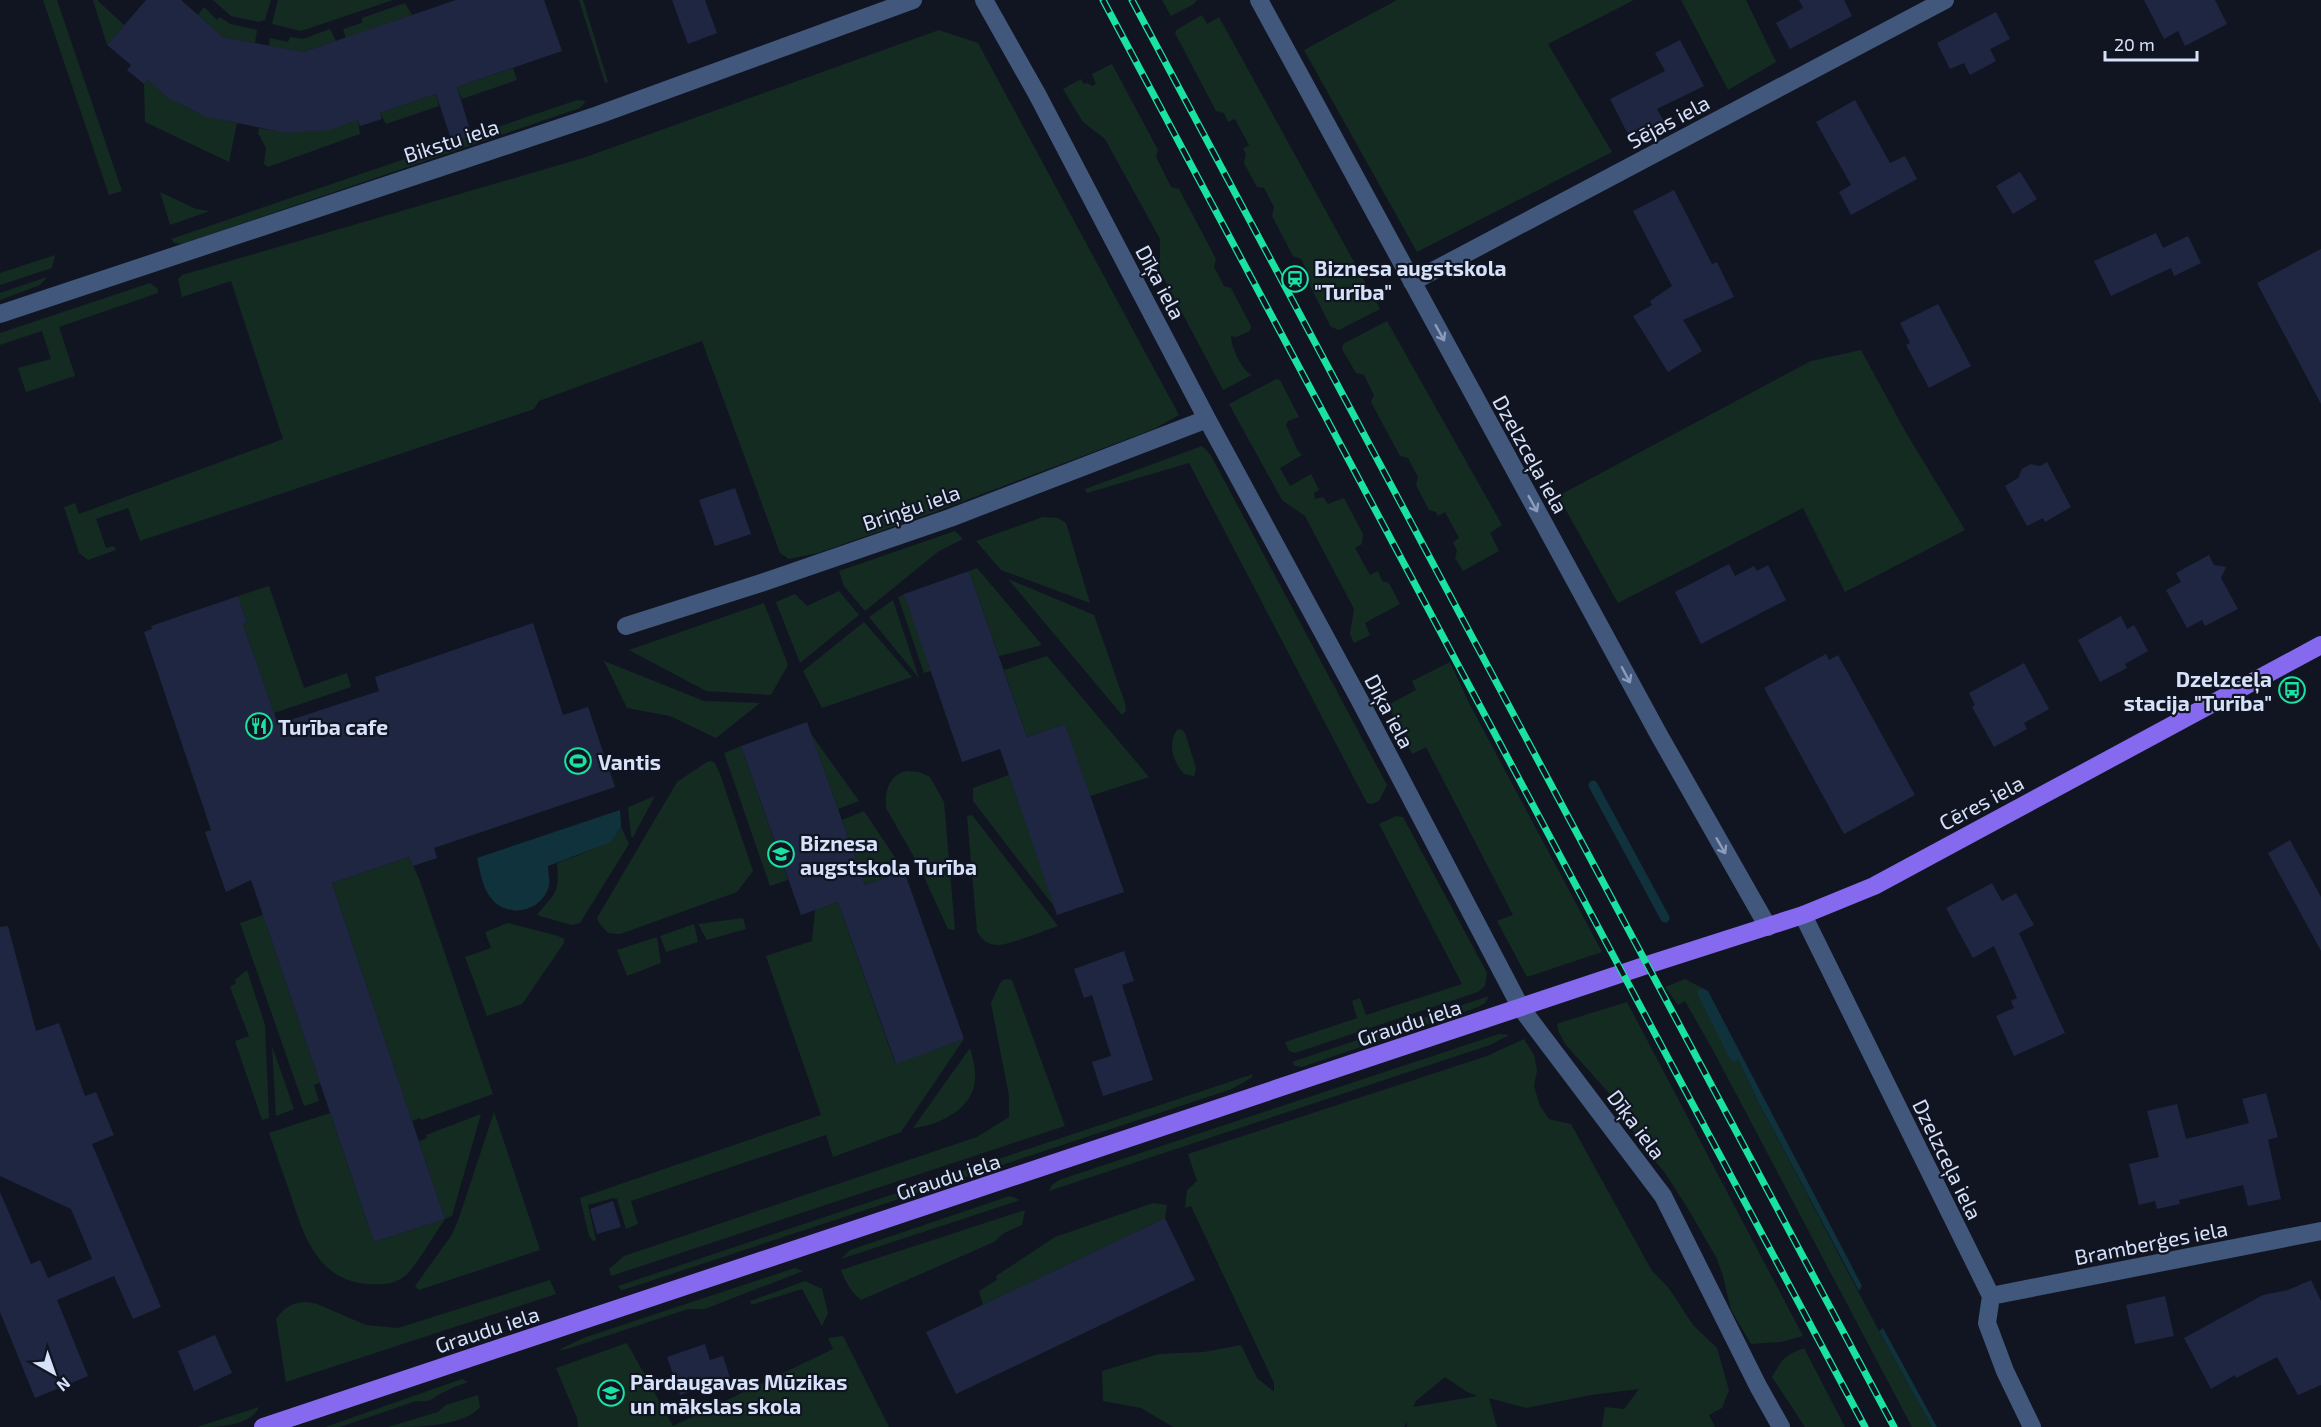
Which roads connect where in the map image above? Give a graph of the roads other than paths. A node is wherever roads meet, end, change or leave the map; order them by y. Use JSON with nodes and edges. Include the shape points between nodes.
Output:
{"nodes":[{"id":1,"x":913,"y":0,"type":"edge"},
{"id":2,"x":984,"y":0,"type":"edge"},
{"id":3,"x":1260,"y":0,"type":"edge"},
{"id":4,"x":1945,"y":0,"type":"edge"},
{"id":5,"x":1412,"y":282,"type":"junction"},
{"id":6,"x":0,"y":314,"type":"edge"},
{"id":7,"x":1207,"y":418,"type":"junction"},
{"id":8,"x":626,"y":626,"type":"dead end"},
{"id":9,"x":2321,"y":645,"type":"edge"},
{"id":10,"x":1803,"y":915,"type":"junction"},
{"id":11,"x":1768,"y":927,"type":"junction"},
{"id":12,"x":1647,"y":965,"type":"joint"},
{"id":13,"x":1521,"y":1008,"type":"junction"},
{"id":14,"x":2321,"y":1231,"type":"edge"},
{"id":15,"x":1990,"y":1296,"type":"junction"},
{"id":16,"x":263,"y":1427,"type":"edge"},
{"id":17,"x":1781,"y":1427,"type":"edge"},
{"id":18,"x":2032,"y":1427,"type":"edge"}],
"edges":[{"from":1,"to":6,"type":"street","name":"Bikstu iela","via":[[598,115]]},
{"from":2,"to":7,"type":"street","name":"Dīķa iela"},
{"from":3,"to":5,"type":"street","name":"Dzelzceļa iela"},
{"from":4,"to":5,"type":"street","name":"Sējas iela"},
{"from":5,"to":11,"type":"street","name":"Dzelzceļa iela","one_way":true},
{"from":7,"to":8,"type":"street","name":"Briņģu iela","via":[[950,518]]},
{"from":7,"to":13,"type":"street","name":"Dīķa iela"},
{"from":9,"to":10,"type":"main road","name":"Cēres iela","via":[[1874,885]]},
{"from":10,"to":11,"type":"main road","name":"Cēres iela"},
{"from":10,"to":15,"type":"street","name":"Dzelzceļa iela"},
{"from":11,"to":12,"type":"main road","name":"Cēres iela"},
{"from":12,"to":13,"type":"main road","name":"Graudu iela"},
{"from":13,"to":16,"type":"main road","name":"Graudu iela"},
{"from":13,"to":17,"type":"street","name":"Dīķa iela","via":[[1663,1196]]},
{"from":14,"to":15,"type":"street","name":"Bramberģes iela"},
{"from":15,"to":18,"type":"street","via":[[1987,1323]]}]}
